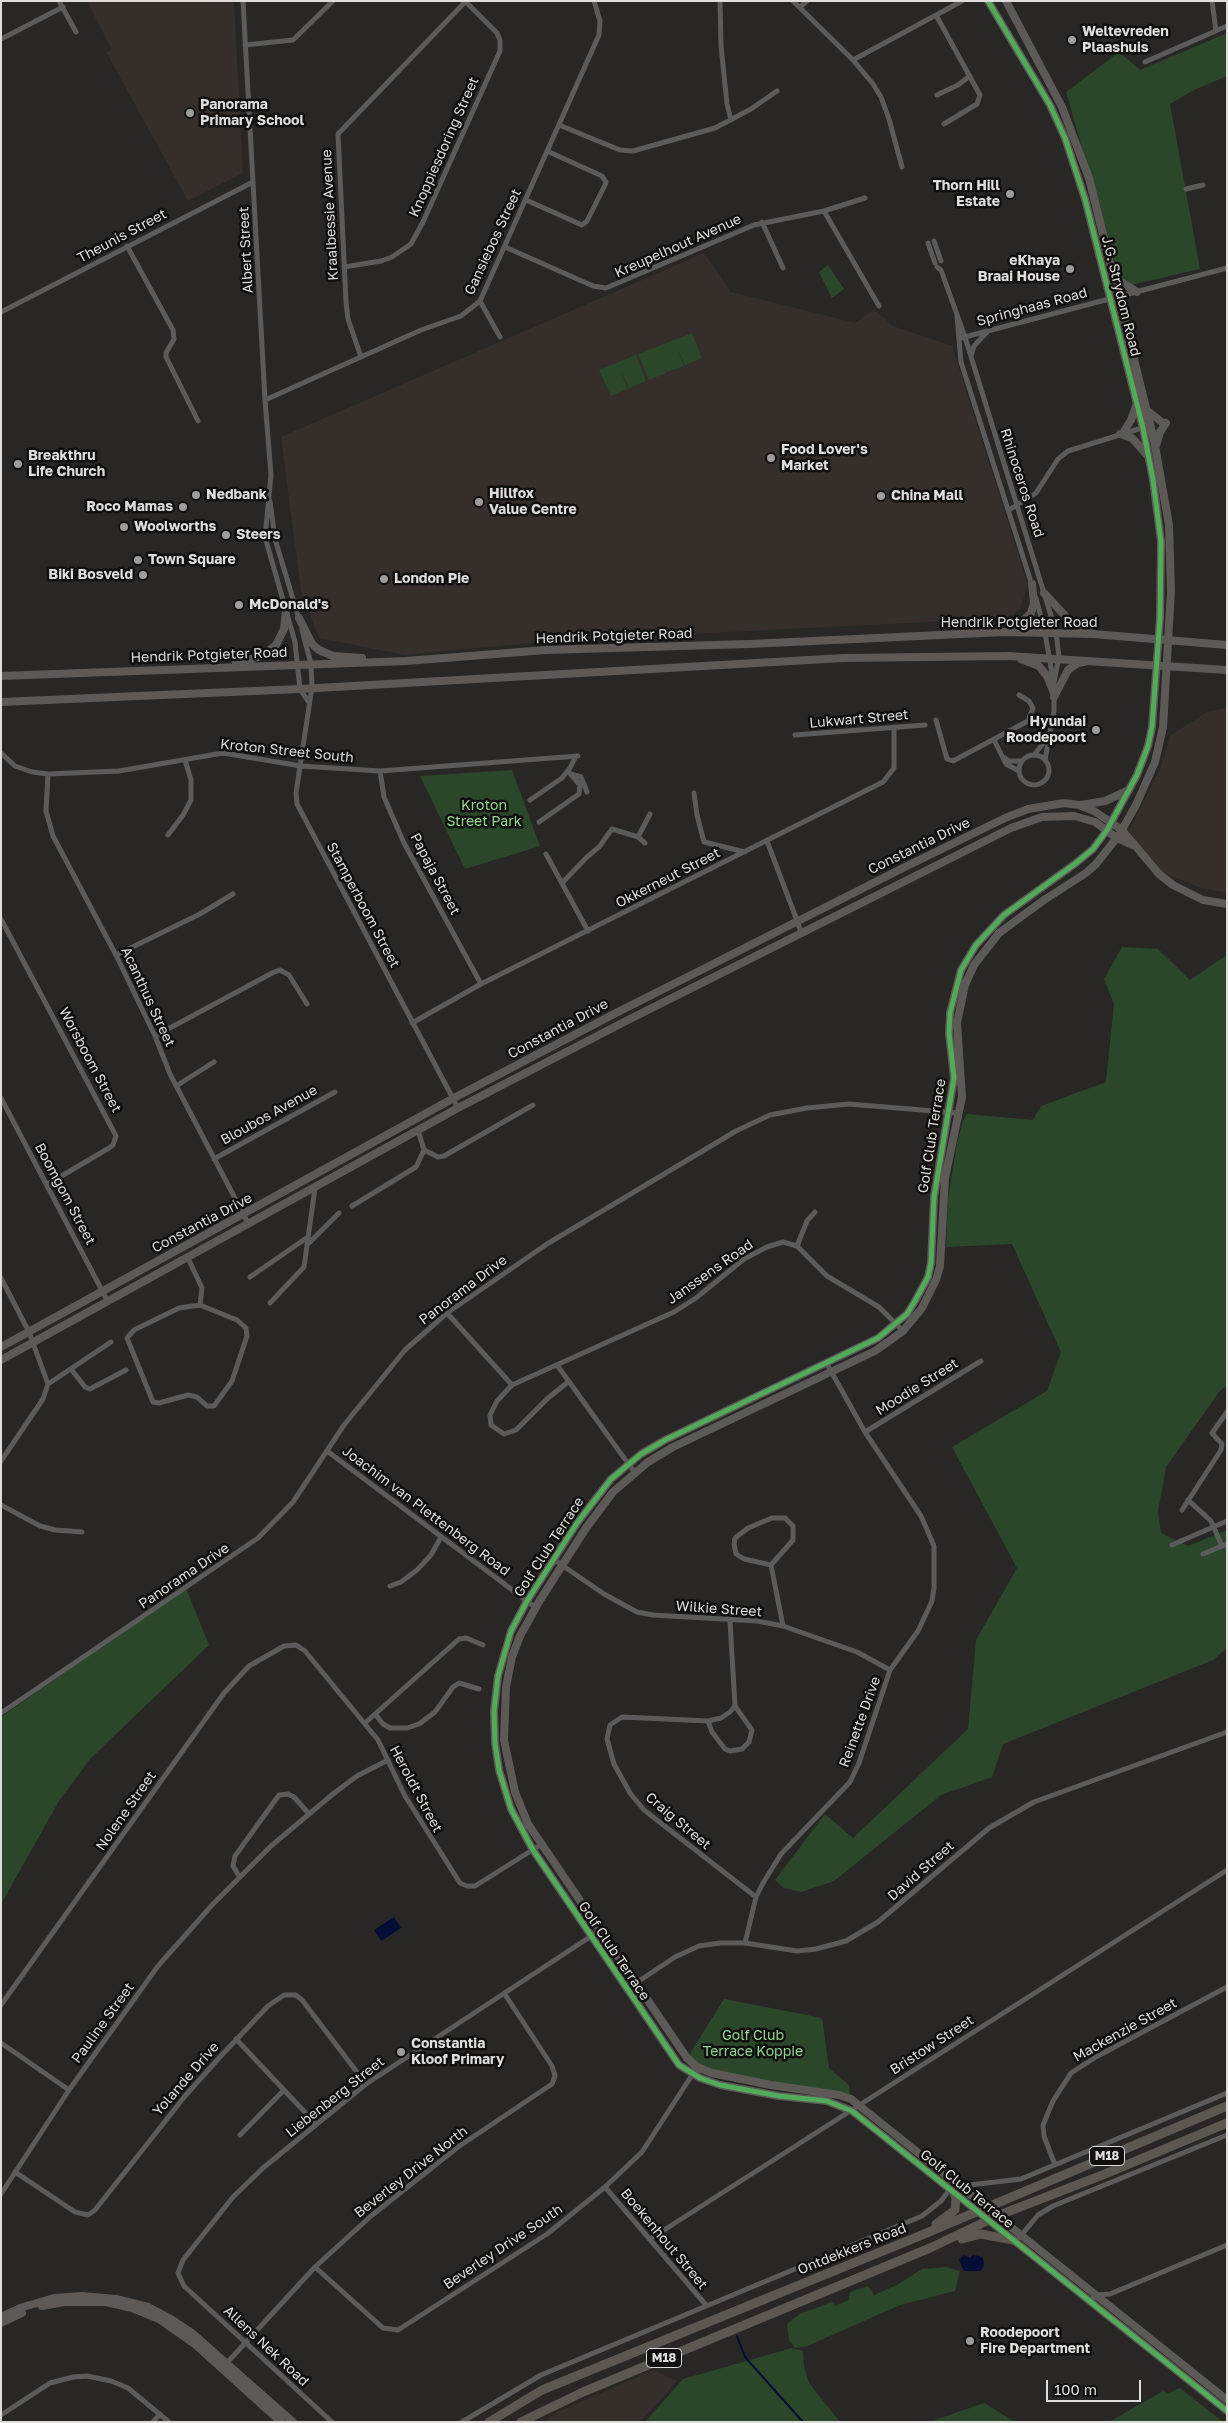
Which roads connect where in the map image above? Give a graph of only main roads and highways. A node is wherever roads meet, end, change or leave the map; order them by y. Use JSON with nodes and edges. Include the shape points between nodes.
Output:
{"nodes":[{"id":1,"x":1227,"y":2106,"type":"edge"},
{"id":2,"x":1227,"y":2123,"type":"edge"},
{"id":3,"x":955,"y":2189,"type":"road end"},
{"id":4,"x":918,"y":2237,"type":"junction"},
{"id":5,"x":1014,"y":2241,"type":"road end"},
{"id":6,"x":930,"y":2248,"type":"junction"},
{"id":7,"x":507,"y":2410,"type":"junction"},
{"id":8,"x":482,"y":2422,"type":"edge"},
{"id":9,"x":489,"y":2422,"type":"edge"},
{"id":10,"x":521,"y":2422,"type":"edge"}],
"edges":[{"from":1,"to":4,"type":"main road","name":"Ontdekkers Road","number":"M18"},
{"from":2,"to":6,"type":"main road","name":"Ontdekkers Road","number":"M18","via":[[997,2216]]},
{"from":3,"to":4,"type":"main road","via":[[955,2210]]},
{"from":4,"to":7,"type":"main road","name":"Ontdekkers Road","number":"M18","via":[[542,2390]]},
{"from":5,"to":6,"type":"main road","via":[[982,2234]]},
{"from":6,"to":10,"type":"main road","name":"Ontdekkers Road","number":"M18","via":[[583,2392]]},
{"from":7,"to":8,"type":"main road"},
{"from":7,"to":9,"type":"main road","name":"Ontdekkers Road","number":"M18"}]}
